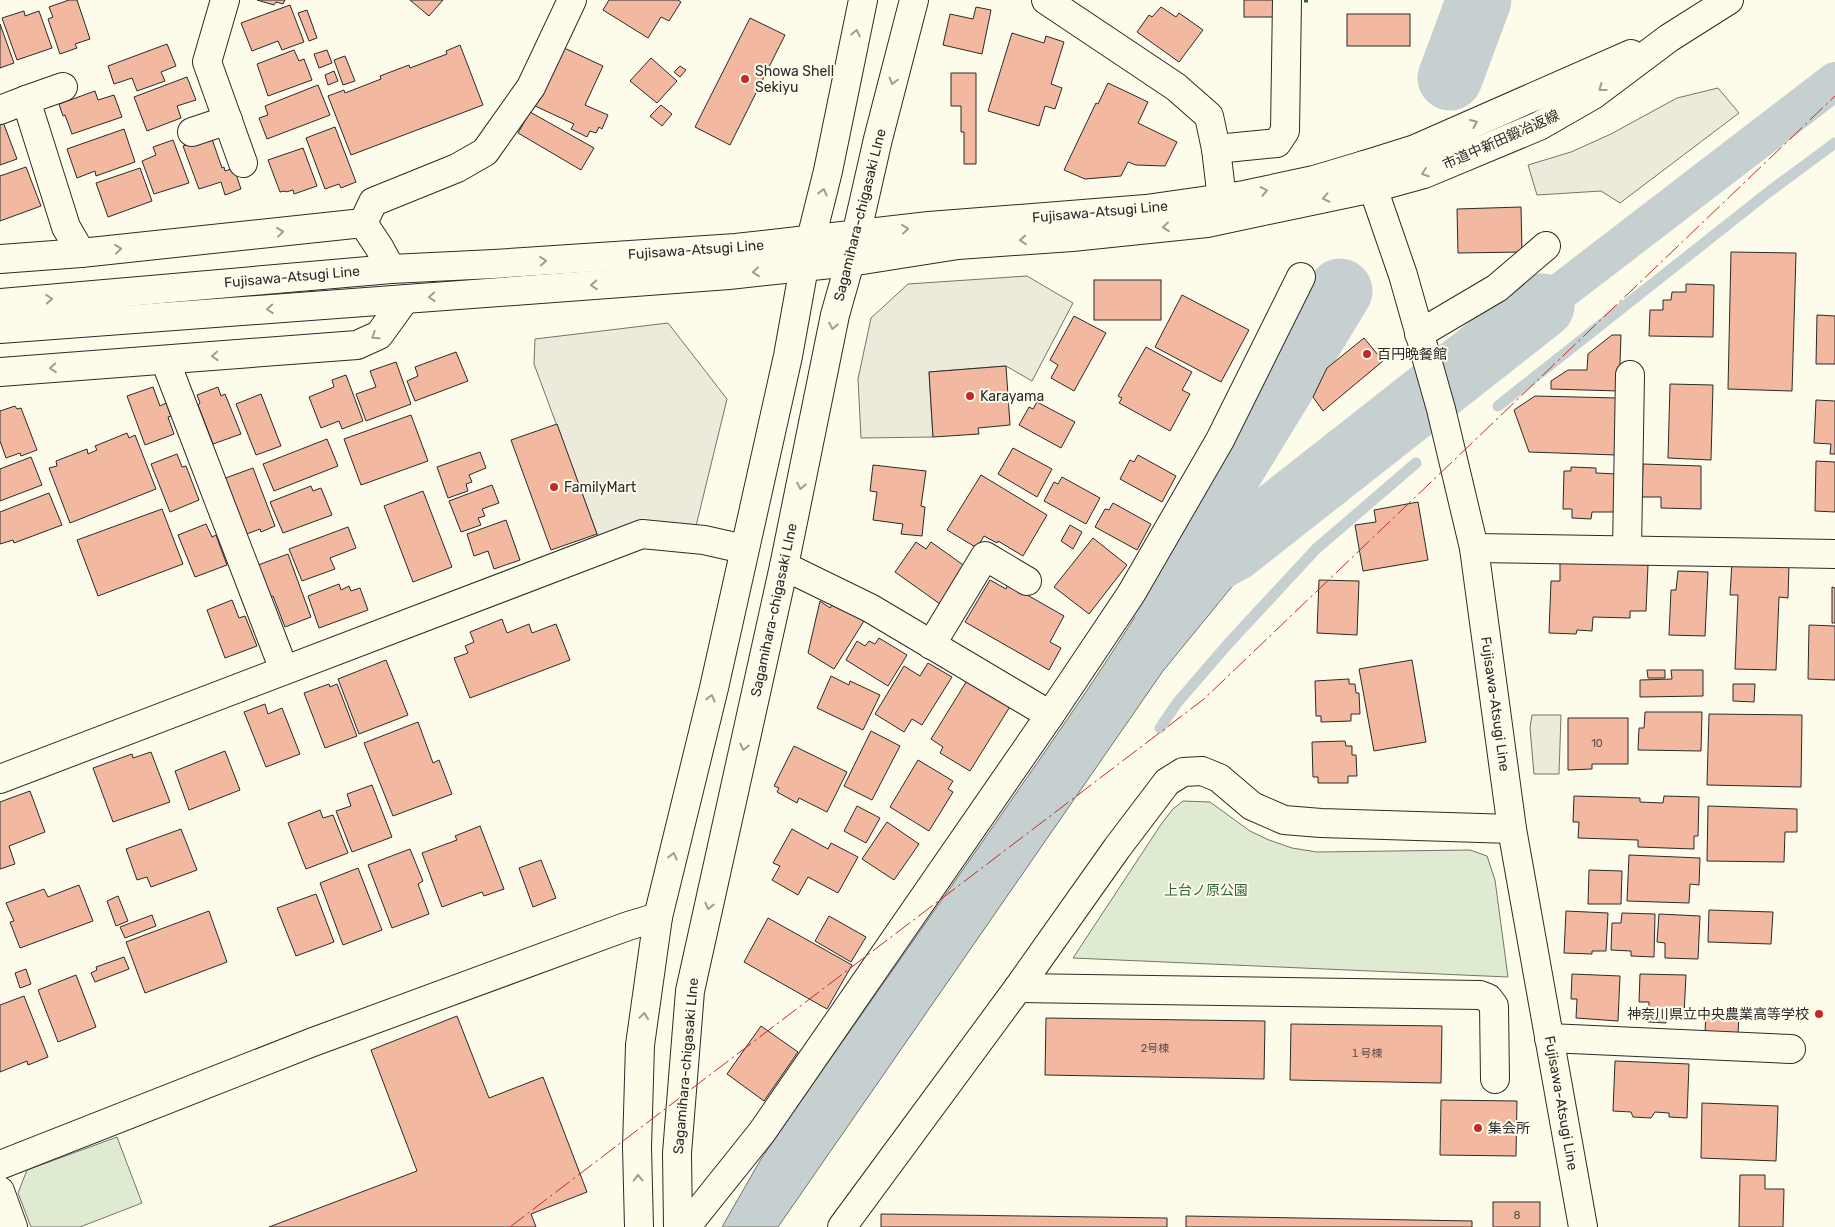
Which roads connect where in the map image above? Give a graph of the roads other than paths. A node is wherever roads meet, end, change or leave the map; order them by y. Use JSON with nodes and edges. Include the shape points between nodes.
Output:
{"nodes":[{"id":1,"x":225,"y":0,"type":"edge"},
{"id":2,"x":572,"y":0,"type":"edge"},
{"id":3,"x":863,"y":0,"type":"edge"},
{"id":4,"x":914,"y":0,"type":"edge"},
{"id":5,"x":1046,"y":0,"type":"edge"},
{"id":6,"x":1287,"y":0,"type":"edge"},
{"id":7,"x":1730,"y":0,"type":"edge"},
{"id":8,"x":62,"y":87,"type":"dead end"},
{"id":9,"x":26,"y":100,"type":"junction"},
{"id":10,"x":0,"y":110,"type":"edge"},
{"id":11,"x":228,"y":120,"type":"junction"},
{"id":12,"x":192,"y":132,"type":"dead end"},
{"id":13,"x":1216,"y":149,"type":"junction"},
{"id":14,"x":243,"y":162,"type":"dead end"},
{"id":15,"x":1368,"y":177,"type":"junction"},
{"id":16,"x":1222,"y":199,"type":"junction"},
{"id":17,"x":363,"y":223,"type":"junction"},
{"id":18,"x":857,"y":234,"type":"junction"},
{"id":19,"x":810,"y":240,"type":"junction"},
{"id":20,"x":1546,"y":246,"type":"dead end"},
{"id":21,"x":81,"y":253,"type":"junction"},
{"id":22,"x":0,"y":259,"type":"edge"},
{"id":23,"x":850,"y":262,"type":"junction"},
{"id":24,"x":804,"y":267,"type":"junction"},
{"id":25,"x":391,"y":269,"type":"junction"},
{"id":26,"x":1301,"y":277,"type":"dead end"},
{"id":27,"x":405,"y":299,"type":"junction"},
{"id":28,"x":0,"y":303,"type":"edge"},
{"id":29,"x":0,"y":329,"type":"edge"},
{"id":30,"x":1422,"y":344,"type":"junction"},
{"id":31,"x":165,"y":360,"type":"junction"},
{"id":32,"x":0,"y":372,"type":"edge"},
{"id":33,"x":1630,"y":375,"type":"dead end"},
{"id":34,"x":1474,"y":548,"type":"junction"},
{"id":35,"x":744,"y":549,"type":"junction"},
{"id":36,"x":1627,"y":550,"type":"junction"},
{"id":37,"x":1835,"y":554,"type":"edge"},
{"id":38,"x":784,"y":566,"type":"junction"},
{"id":39,"x":1027,"y":581,"type":"dead end"},
{"id":40,"x":931,"y":645,"type":"junction"},
{"id":41,"x":284,"y":670,"type":"junction"},
{"id":42,"x":1050,"y":715,"type":"junction"},
{"id":43,"x":0,"y":779,"type":"edge"},
{"id":44,"x":1512,"y":829,"type":"junction"},
{"id":45,"x":658,"y":917,"type":"junction"},
{"id":46,"x":1018,"y":988,"type":"junction"},
{"id":47,"x":1549,"y":1038,"type":"junction"},
{"id":48,"x":1791,"y":1049,"type":"dead end"},
{"id":49,"x":1495,"y":1079,"type":"dead end"},
{"id":50,"x":0,"y":1165,"type":"edge"},
{"id":51,"x":0,"y":1191,"type":"edge"},
{"id":52,"x":13,"y":1227,"type":"edge"},
{"id":53,"x":639,"y":1227,"type":"edge"},
{"id":54,"x":678,"y":1227,"type":"edge"},
{"id":55,"x":686,"y":1227,"type":"edge"},
{"id":56,"x":842,"y":1227,"type":"edge"},
{"id":57,"x":1583,"y":1227,"type":"edge"}],
"edges":[{"from":1,"to":11,"type":"main road","via":[[207,62]]},
{"from":2,"to":17,"type":"main road","via":[[531,87],[485,152],[457,168],[373,202]]},
{"from":19,"to":3,"type":"main road","one_way":true,"via":[[828,172]]},
{"from":4,"to":18,"type":"main road","name":"Sagamihara-chigasaki LIne","one_way":true},
{"from":5,"to":13,"type":"main road","via":[[1176,87],[1210,116]]},
{"from":6,"to":13,"type":"main road","via":[[1285,131],[1277,143]]},
{"from":7,"to":15,"type":"main road","name":"市道中新田鍛冶返線","via":[[1669,38],[1593,95],[1539,126],[1424,174]]},
{"from":8,"to":9,"type":"main road"},
{"from":9,"to":10,"type":"main road"},
{"from":9,"to":21,"type":"main road","via":[[66,227]]},
{"from":11,"to":12,"type":"main road"},
{"from":11,"to":14,"type":"main road"},
{"from":13,"to":16,"type":"main road"},
{"from":16,"to":15,"type":"main road","name":"Fujisawa-Atsugi Line","one_way":true,"via":[[1288,186]]},
{"from":15,"to":23,"type":"main road","name":"Fujisawa-Atsugi Line","one_way":true,"via":[[1206,224],[958,245]]},
{"from":15,"to":30,"type":"main road","name":"Fujisawa-Atsugi Line","via":[[1400,266]]},
{"from":18,"to":16,"type":"main road","name":"Fujisawa-Atsugi Line","one_way":true},
{"from":21,"to":17,"type":"main road","one_way":true},
{"from":17,"to":25,"type":"main road"},
{"from":18,"to":19,"type":"main road","name":"Fujisawa-Atsugi Line"},
{"from":18,"to":23,"type":"main road","name":"Sagamihara-chigasaki LIne"},
{"from":19,"to":24,"type":"main road"},
{"from":25,"to":19,"type":"main road","name":"Fujisawa-Atsugi Line","one_way":true,"via":[[736,248]]},
{"from":20,"to":30,"type":"main road","via":[[1497,288]]},
{"from":21,"to":22,"type":"main road"},
{"from":23,"to":24,"type":"main road","name":"Fujisawa-Atsugi Line"},
{"from":23,"to":38,"type":"main road","name":"Sagamihara-chigasaki LIne","one_way":true,"via":[[835,315]]},
{"from":24,"to":27,"type":"main road","name":"Fujisawa-Atsugi Line","one_way":true},
{"from":24,"to":35,"type":"main road","via":[[788,356]]},
{"from":28,"to":25,"type":"main road","name":"Fujisawa-Atsugi Line","one_way":true},
{"from":26,"to":42,"type":"main road","via":[[1215,448],[1131,594]]},
{"from":27,"to":29,"type":"main road","name":"Fujisawa-Atsugi Line","one_way":true},
{"from":27,"to":31,"type":"main road","one_way":true,"via":[[379,335],[357,345]]},
{"from":30,"to":34,"type":"main road","name":"Fujisawa-Atsugi Line"},
{"from":31,"to":32,"type":"main road","one_way":true},
{"from":31,"to":41,"type":"main road"},
{"from":33,"to":36,"type":"main road"},
{"from":34,"to":36,"type":"main road"},
{"from":34,"to":44,"type":"main road","name":"Fujisawa-Atsugi Line"},
{"from":35,"to":41,"type":"main road","via":[[704,540],[642,534]]},
{"from":45,"to":35,"type":"main road","one_way":true},
{"from":36,"to":37,"type":"main road"},
{"from":38,"to":40,"type":"main road","via":[[870,608]]},
{"from":38,"to":54,"type":"main road","name":"Sagamihara-chigasaki LIne","one_way":true,"via":[[690,991],[677,1153]]},
{"from":39,"to":40,"type":"main road","via":[[986,556]]},
{"from":40,"to":42,"type":"main road"},
{"from":41,"to":43,"type":"main road"},
{"from":42,"to":55,"type":"main road","via":[[762,1132]]},
{"from":44,"to":46,"type":"main road","via":[[1284,820],[1252,806],[1219,778],[1202,771],[1183,772],[1167,782]]},
{"from":44,"to":47,"type":"main road","name":"Fujisawa-Atsugi Line"},
{"from":45,"to":50,"type":"main road","via":[[314,1042]]},
{"from":53,"to":45,"type":"main road","one_way":true,"via":[[640,1045]]},
{"from":46,"to":49,"type":"main road","via":[[1480,995],[1488,998],[1494,1006]]},
{"from":46,"to":56,"type":"main road"},
{"from":47,"to":48,"type":"main road"},
{"from":47,"to":57,"type":"main road","name":"Fujisawa-Atsugi Line"},
{"from":51,"to":52,"type":"main road"}]}
